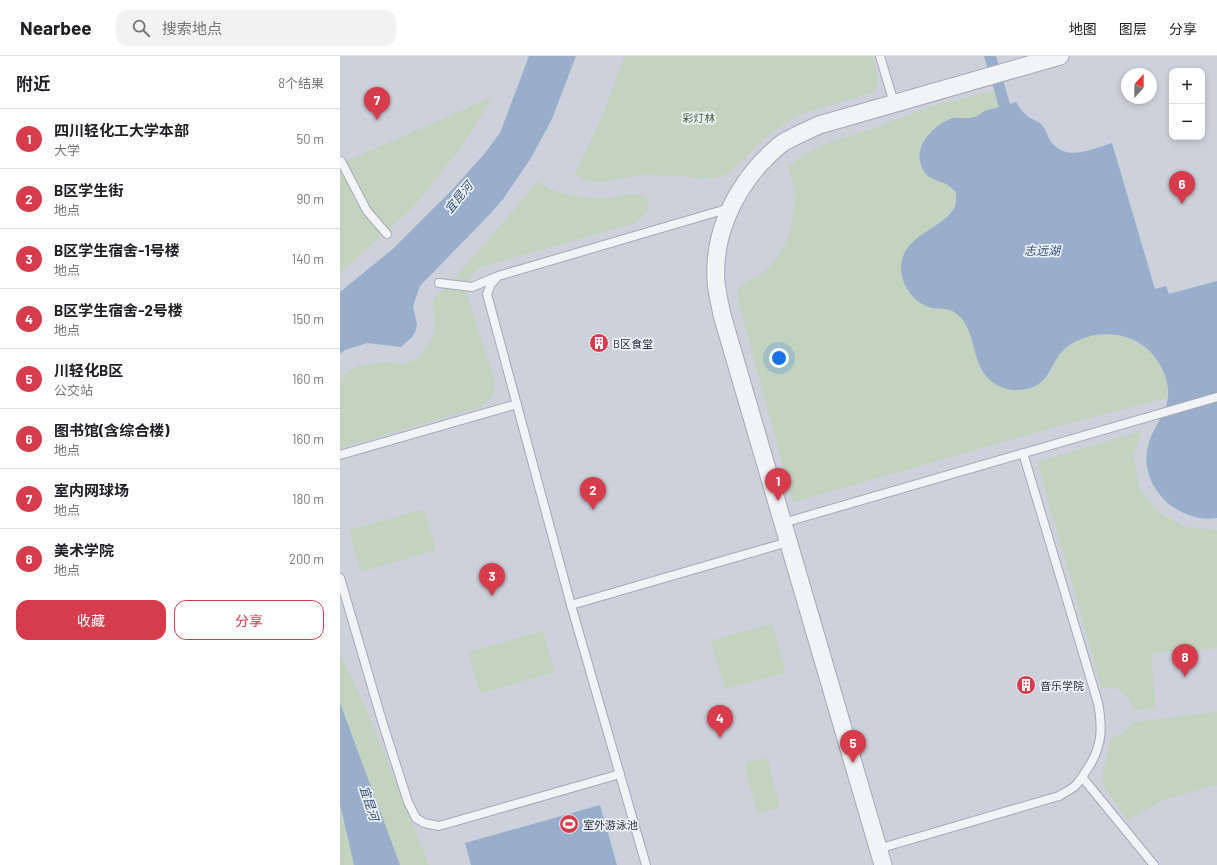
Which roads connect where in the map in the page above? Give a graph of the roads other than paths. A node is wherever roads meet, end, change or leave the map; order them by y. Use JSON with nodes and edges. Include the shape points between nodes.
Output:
{"nodes":[{"id":1,"x":880,"y":56,"type":"edge"},
{"id":2,"x":1060,"y":56,"type":"edge"},
{"id":3,"x":894,"y":103,"type":"junction"},
{"id":4,"x":341,"y":161,"type":"dead end"},
{"id":5,"x":730,"y":208,"type":"junction"},
{"id":6,"x":387,"y":234,"type":"dead end"},
{"id":7,"x":498,"y":276,"type":"junction"},
{"id":8,"x":439,"y":283,"type":"dead end"},
{"id":9,"x":1217,"y":397,"type":"edge"},
{"id":10,"x":517,"y":404,"type":"junction"},
{"id":11,"x":1023,"y":453,"type":"junction"},
{"id":12,"x":340,"y":455,"type":"edge"},
{"id":13,"x":783,"y":523,"type":"junction"},
{"id":14,"x":788,"y":542,"type":"junction"},
{"id":15,"x":340,"y":578,"type":"edge"},
{"id":16,"x":571,"y":605,"type":"junction"},
{"id":17,"x":620,"y":774,"type":"junction"},
{"id":18,"x":1082,"y":777,"type":"junction"},
{"id":19,"x":881,"y":857,"type":"edge"},
{"id":20,"x":646,"y":865,"type":"edge"},
{"id":21,"x":1154,"y":865,"type":"edge"}],
"edges":[{"from":1,"to":3,"type":"lane"},
{"from":2,"to":3,"type":"street"},
{"from":3,"to":5,"type":"street","via":[[820,124],[783,143],[755,170],[740,189]]},
{"from":4,"to":6,"type":"lane","via":[[367,211]]},
{"from":5,"to":7,"type":"lane"},
{"from":5,"to":13,"type":"street","via":[[716,259],[716,283],[722,315]]},
{"from":7,"to":8,"type":"lane","via":[[472,287]]},
{"from":7,"to":10,"type":"lane","via":[[491,284],[488,294]]},
{"from":9,"to":11,"type":"lane"},
{"from":10,"to":12,"type":"lane"},
{"from":10,"to":16,"type":"lane"},
{"from":11,"to":13,"type":"lane"},
{"from":11,"to":18,"type":"lane","via":[[1102,723],[1100,740],[1092,762]]},
{"from":13,"to":14,"type":"street"},
{"from":14,"to":16,"type":"lane"},
{"from":14,"to":19,"type":"street"},
{"from":15,"to":17,"type":"lane","via":[[382,721],[408,802],[416,818],[424,823],[439,826]]},
{"from":16,"to":17,"type":"lane"},
{"from":17,"to":20,"type":"lane"},
{"from":18,"to":19,"type":"lane","via":[[1076,786],[1059,796]]},
{"from":18,"to":21,"type":"lane"}]}
